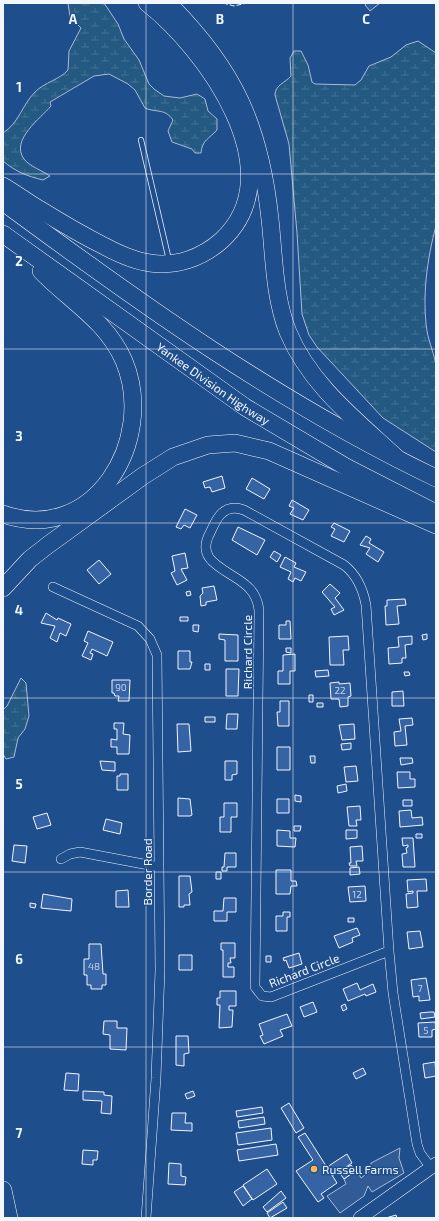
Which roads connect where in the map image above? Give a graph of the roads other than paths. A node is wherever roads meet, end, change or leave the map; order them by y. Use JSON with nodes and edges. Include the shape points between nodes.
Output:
{"nodes":[{"id":1,"x":147,"y":3,"type":"edge"},
{"id":2,"x":168,"y":3,"type":"edge"},
{"id":3,"x":141,"y":140,"type":"dead end"},
{"id":4,"x":3,"y":186,"type":"edge"},
{"id":5,"x":3,"y":202,"type":"edge"},
{"id":6,"x":7,"y":237,"type":"edge"},
{"id":7,"x":169,"y":264,"type":"junction"},
{"id":8,"x":398,"y":459,"type":"junction"},
{"id":9,"x":436,"y":478,"type":"edge"},
{"id":10,"x":436,"y":513,"type":"edge"},
{"id":11,"x":3,"y":514,"type":"edge"},
{"id":12,"x":436,"y":525,"type":"edge"},
{"id":13,"x":53,"y":587,"type":"dead end"},
{"id":14,"x":3,"y":588,"type":"edge"},
{"id":15,"x":60,"y":859,"type":"dead end"},
{"id":16,"x":159,"y":867,"type":"junction"},
{"id":17,"x":389,"y":951,"type":"junction"},
{"id":18,"x":433,"y":1166,"type":"edge"},
{"id":19,"x":3,"y":1190,"type":"edge"},
{"id":20,"x":9,"y":1218,"type":"edge"},
{"id":21,"x":146,"y":1218,"type":"edge"},
{"id":22,"x":360,"y":1218,"type":"edge"}],
"edges":[{"from":1,"to":7,"type":"highway","via":[[185,39],[212,74],[237,124],[250,171],[248,195],[239,220],[231,230],[205,253]]},
{"from":2,"to":8,"type":"highway","via":[[210,49],[230,80],[250,122],[265,181],[281,307],[292,339],[322,386]]},
{"from":3,"to":7,"type":"lane"},
{"from":4,"to":7,"type":"highway","via":[[73,229],[123,255],[144,263]]},
{"from":5,"to":8,"type":"highway","via":[[123,290],[239,367],[333,425]]},
{"from":6,"to":10,"type":"highway","name":"Yankee Division Highway","via":[[251,411],[346,467]]},
{"from":6,"to":11,"type":"highway","via":[[58,289],[91,315],[110,336],[130,378],[133,416],[123,458],[111,480],[84,505],[62,515],[43,519],[23,519]]},
{"from":8,"to":9,"type":"highway"},
{"from":12,"to":14,"type":"highway","via":[[269,451],[235,443],[208,445],[173,457],[143,476],[30,559]]},
{"from":13,"to":16,"type":"street","name":"Border Road","via":[[138,626],[150,639],[155,650]]},
{"from":15,"to":16,"type":"street","via":[[80,852]]},
{"from":16,"to":21,"type":"street","name":"Border Road","via":[[160,970],[156,1078]]},
{"from":17,"to":17,"type":"street","name":"Richard Circle","via":[[271,996],[262,996],[255,987],[259,610],[252,591],[212,561],[206,551],[206,539],[219,516],[227,510],[244,510],[337,561],[352,572],[363,591]]},
{"from":17,"to":18,"type":"street","name":"Richard Circle","via":[[398,1028],[417,1144]]},
{"from":18,"to":22,"type":"main road"},
{"from":19,"to":20,"type":"highway"}]}
